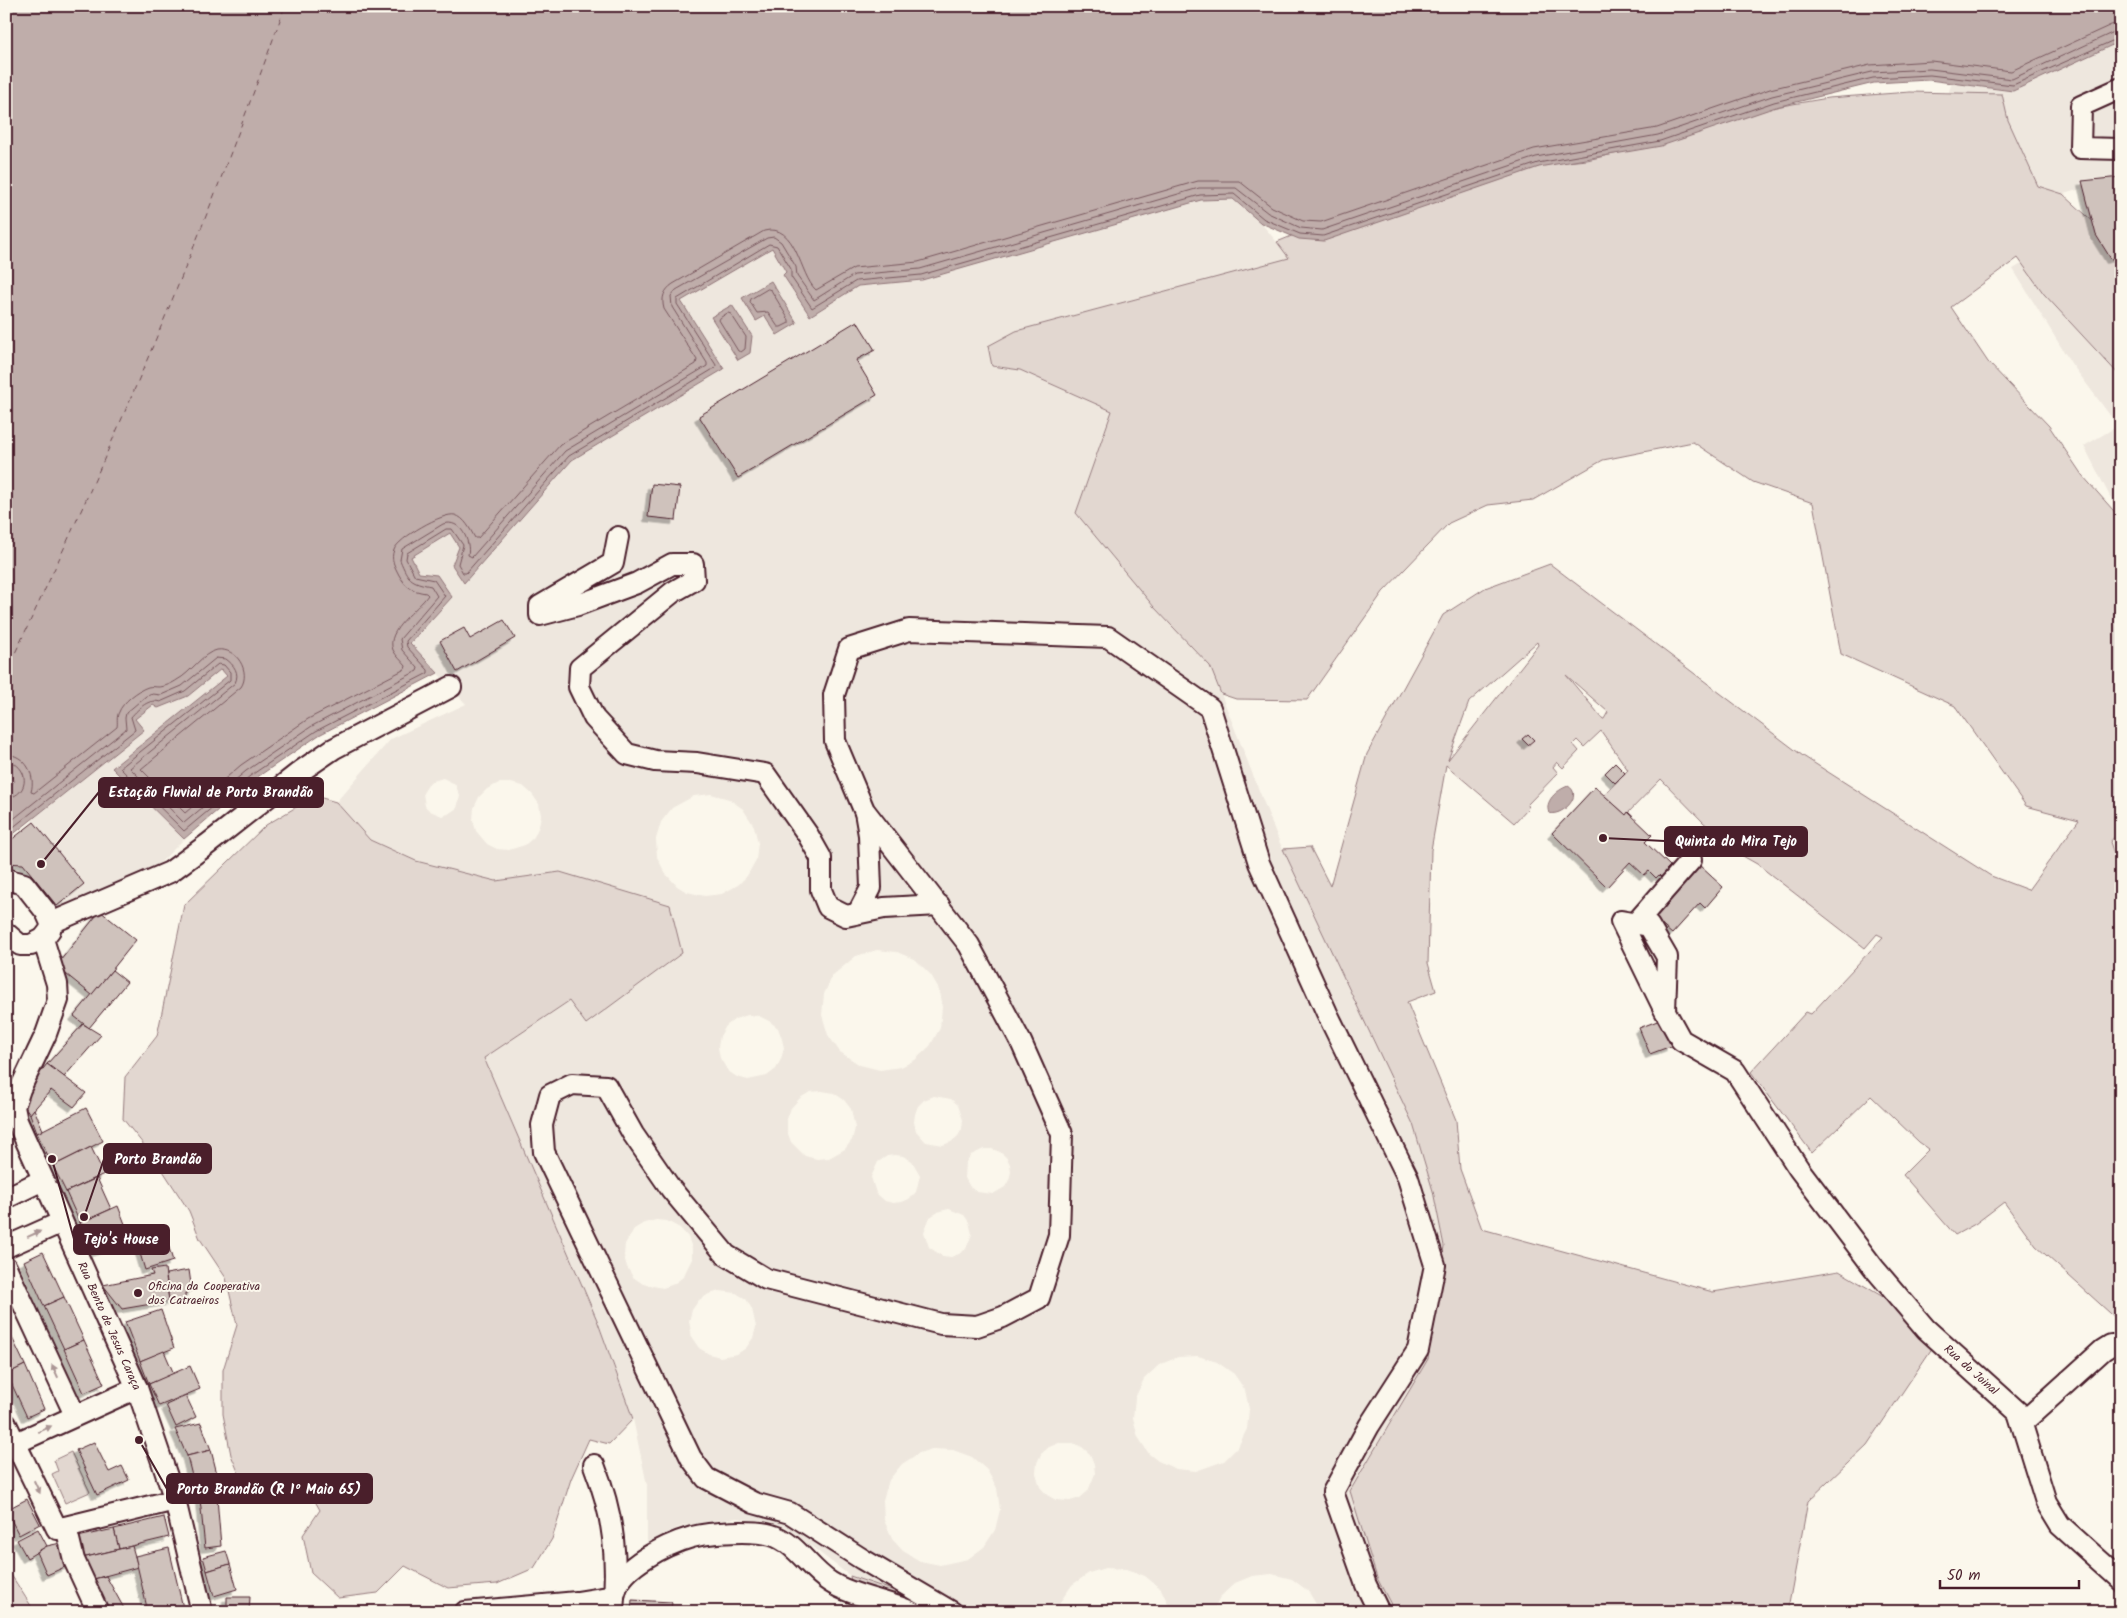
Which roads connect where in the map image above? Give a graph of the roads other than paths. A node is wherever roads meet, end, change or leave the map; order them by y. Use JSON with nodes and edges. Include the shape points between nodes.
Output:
{"nodes":[{"id":1,"x":2121,"y":88,"type":"edge"},
{"id":2,"x":2121,"y":149,"type":"edge"},
{"id":3,"x":618,"y":537,"type":"dead end"},
{"id":4,"x":451,"y":687,"type":"dead end"},
{"id":5,"x":864,"y":810,"type":"junction"},
{"id":6,"x":1692,"y":860,"type":"dead end"},
{"id":7,"x":6,"y":879,"type":"edge"},
{"id":8,"x":939,"y":905,"type":"junction"},
{"id":9,"x":858,"y":913,"type":"junction"},
{"id":10,"x":47,"y":931,"type":"junction"},
{"id":11,"x":8,"y":940,"type":"edge"},
{"id":12,"x":43,"y":1180,"type":"junction"},
{"id":13,"x":6,"y":1198,"type":"edge"},
{"id":14,"x":62,"y":1222,"type":"junction"},
{"id":15,"x":6,"y":1247,"type":"edge"},
{"id":16,"x":6,"y":1267,"type":"edge"},
{"id":17,"x":2121,"y":1345,"type":"edge"},
{"id":18,"x":137,"y":1388,"type":"junction"},
{"id":19,"x":75,"y":1415,"type":"junction"},
{"id":20,"x":2022,"y":1423,"type":"junction"},
{"id":21,"x":6,"y":1424,"type":"edge"},
{"id":22,"x":16,"y":1443,"type":"junction"},
{"id":23,"x":594,"y":1465,"type":"dead end"},
{"id":24,"x":176,"y":1500,"type":"junction"},
{"id":25,"x":66,"y":1527,"type":"junction"},
{"id":26,"x":2121,"y":1580,"type":"edge"},
{"id":27,"x":614,"y":1600,"type":"edge"},
{"id":28,"x":98,"y":1612,"type":"edge"},
{"id":29,"x":202,"y":1612,"type":"edge"},
{"id":30,"x":465,"y":1612,"type":"edge"},
{"id":31,"x":912,"y":1612,"type":"edge"},
{"id":32,"x":952,"y":1612,"type":"edge"},
{"id":33,"x":1380,"y":1612,"type":"edge"}],
"edges":[{"from":1,"to":2,"type":"street","via":[[2081,106],[2080,148]]},
{"from":3,"to":9,"type":"street","via":[[613,562],[540,606],[540,615],[578,605],[636,583],[672,564],[693,564],[694,580],[673,592],[580,668],[580,687],[594,718],[627,754],[654,761],[765,774],[821,858],[821,890],[828,907],[846,916]]},
{"from":4,"to":10,"type":"street","via":[[333,749],[170,872]]},
{"from":5,"to":8,"type":"street"},
{"from":5,"to":9,"type":"street","via":[[869,835],[871,888]]},
{"from":5,"to":33,"type":"street","via":[[835,741],[834,695],[849,649],[909,630],[1108,637],[1210,708],[1259,864],[1408,1178],[1435,1265],[1418,1350],[1369,1426],[1333,1492],[1366,1585]]},
{"from":6,"to":20,"type":"street","name":"Rua do Joinal","via":[[1635,924],[1649,926],[1667,957],[1665,1011],[1681,1040],[1735,1071],[1799,1169],[1874,1268],[1926,1330],[2018,1412]]},
{"from":7,"to":10,"type":"street","name":"Rua Bento de Jesus Caraça","via":[[24,884],[46,912]]},
{"from":8,"to":9,"type":"street"},
{"from":8,"to":32,"type":"street","via":[[970,945],[1021,1042],[1062,1134],[1059,1235],[1039,1298],[977,1326],[941,1324],[766,1279],[726,1255],[671,1189],[633,1134],[606,1086],[572,1084],[550,1095],[542,1125],[544,1152],[691,1458],[706,1478],[754,1503],[790,1513]]},
{"from":10,"to":11,"type":"street","via":[[32,945]]},
{"from":10,"to":12,"type":"street","name":"Rua Bento de Jesus Caraça","via":[[58,1000],[14,1107],[17,1122]]},
{"from":12,"to":13,"type":"street"},
{"from":12,"to":14,"type":"street","name":"Rua Bento de Jesus Caraça"},
{"from":15,"to":14,"type":"street","one_way":true},
{"from":14,"to":18,"type":"street","name":"Rua Bento de Jesus Caraça"},
{"from":19,"to":16,"type":"street","one_way":true},
{"from":17,"to":20,"type":"street","via":[[2103,1350]]},
{"from":18,"to":19,"type":"street"},
{"from":18,"to":24,"type":"street","name":"Rua Bento de Jesus Caraça"},
{"from":22,"to":19,"type":"street","one_way":true},
{"from":20,"to":26,"type":"street","name":"Rua do Joinal","via":[[2046,1502],[2060,1525]]},
{"from":21,"to":22,"type":"street"},
{"from":22,"to":25,"type":"street","one_way":true,"via":[[57,1529]]},
{"from":23,"to":27,"type":"street","via":[[613,1527],[616,1560]]},
{"from":24,"to":25,"type":"street"},
{"from":24,"to":29,"type":"street","name":"Rua Bento de Jesus Caraça"},
{"from":25,"to":28,"type":"street","via":[[74,1560]]},
{"from":27,"to":30,"type":"street"},
{"from":27,"to":31,"type":"street","via":[[630,1569],[655,1553],[692,1537],[729,1532],[772,1535],[789,1544],[830,1582]]}]}
